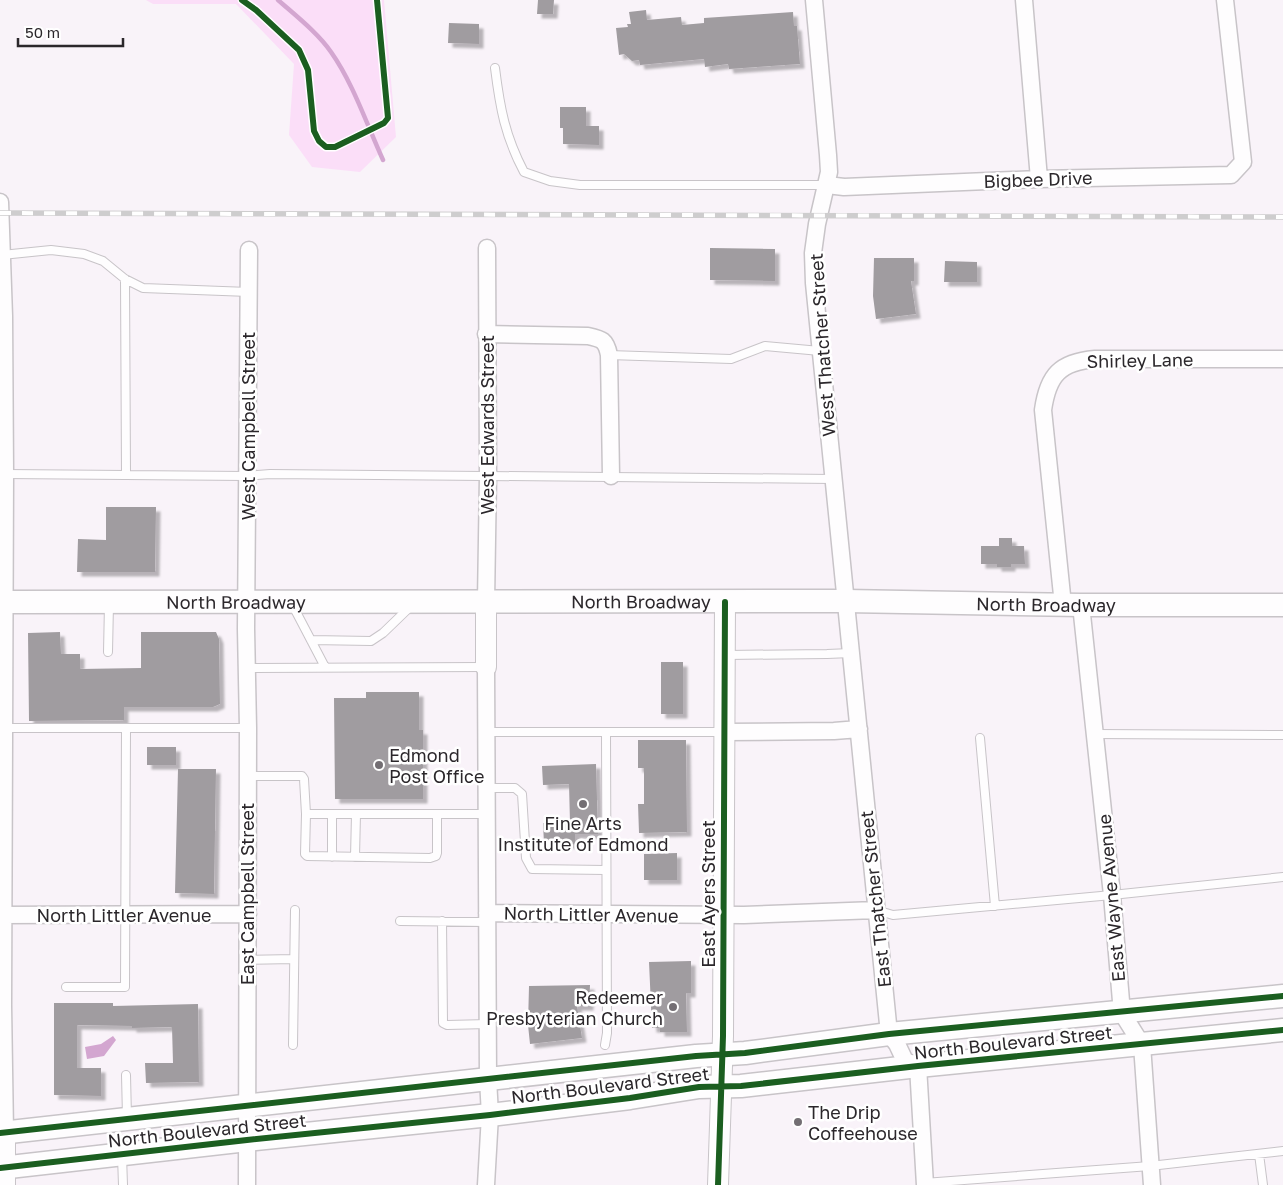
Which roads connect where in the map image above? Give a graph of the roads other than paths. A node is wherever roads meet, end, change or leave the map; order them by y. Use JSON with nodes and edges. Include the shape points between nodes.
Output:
{"nodes":[{"id":1,"x":814,"y":0,"type":"edge"},
{"id":2,"x":1024,"y":0,"type":"edge"},
{"id":3,"x":1225,"y":0,"type":"edge"},
{"id":4,"x":495,"y":68,"type":"dead end"},
{"id":5,"x":1039,"y":179,"type":"junction"},
{"id":6,"x":827,"y":185,"type":"junction"},
{"id":7,"x":0,"y":202,"type":"edge"},
{"id":8,"x":487,"y":248,"type":"dead end"},
{"id":9,"x":249,"y":250,"type":"dead end"},
{"id":10,"x":2,"y":255,"type":"junction"},
{"id":11,"x":125,"y":279,"type":"junction"},
{"id":12,"x":249,"y":292,"type":"junction"},
{"id":13,"x":486,"y":334,"type":"junction"},
{"id":14,"x":820,"y":351,"type":"junction"},
{"id":15,"x":610,"y":355,"type":"junction"},
{"id":16,"x":1283,"y":359,"type":"edge"},
{"id":17,"x":3,"y":474,"type":"edge"},
{"id":18,"x":126,"y":475,"type":"junction"},
{"id":19,"x":246,"y":476,"type":"junction"},
{"id":20,"x":488,"y":476,"type":"junction"},
{"id":21,"x":611,"y":476,"type":"junction"},
{"id":22,"x":833,"y":479,"type":"junction"},
{"id":23,"x":2,"y":602,"type":"edge"},
{"id":24,"x":109,"y":602,"type":"junction"},
{"id":25,"x":247,"y":602,"type":"junction"},
{"id":26,"x":291,"y":602,"type":"junction"},
{"id":27,"x":415,"y":602,"type":"junction"},
{"id":28,"x":486,"y":602,"type":"junction"},
{"id":29,"x":725,"y":602,"type":"junction"},
{"id":30,"x":846,"y":602,"type":"junction"},
{"id":31,"x":1072,"y":605,"type":"junction"},
{"id":32,"x":1283,"y":605,"type":"edge"},
{"id":33,"x":311,"y":640,"type":"junction"},
{"id":34,"x":108,"y":652,"type":"dead end"},
{"id":35,"x":851,"y":653,"type":"junction"},
{"id":36,"x":725,"y":655,"type":"junction"},
{"id":37,"x":325,"y":667,"type":"junction"},
{"id":38,"x":486,"y":667,"type":"junction"},
{"id":39,"x":246,"y":668,"type":"junction"},
{"id":40,"x":2,"y":694,"type":"edge"},
{"id":41,"x":3,"y":725,"type":"edge"},
{"id":42,"x":126,"y":728,"type":"junction"},
{"id":43,"x":248,"y":728,"type":"junction"},
{"id":44,"x":859,"y":729,"type":"junction"},
{"id":45,"x":486,"y":732,"type":"junction"},
{"id":46,"x":606,"y":732,"type":"junction"},
{"id":47,"x":723,"y":732,"type":"junction"},
{"id":48,"x":1095,"y":734,"type":"junction"},
{"id":49,"x":1283,"y":735,"type":"edge"},
{"id":50,"x":980,"y":738,"type":"dead end"},
{"id":51,"x":247,"y":776,"type":"junction"},
{"id":52,"x":486,"y":788,"type":"junction"},
{"id":53,"x":306,"y":814,"type":"junction"},
{"id":54,"x":332,"y":814,"type":"junction"},
{"id":55,"x":356,"y":814,"type":"junction"},
{"id":56,"x":437,"y":814,"type":"junction"},
{"id":57,"x":486,"y":814,"type":"junction"},
{"id":58,"x":2,"y":819,"type":"edge"},
{"id":59,"x":332,"y":857,"type":"junction"},
{"id":60,"x":355,"y":857,"type":"junction"},
{"id":61,"x":605,"y":870,"type":"junction"},
{"id":62,"x":1283,"y":877,"type":"edge"},
{"id":63,"x":1112,"y":895,"type":"junction"},
{"id":64,"x":995,"y":906,"type":"junction"},
{"id":65,"x":295,"y":910,"type":"dead end"},
{"id":66,"x":876,"y":910,"type":"junction"},
{"id":67,"x":248,"y":914,"type":"junction"},
{"id":68,"x":605,"y":914,"type":"junction"},
{"id":69,"x":2,"y":915,"type":"edge"},
{"id":70,"x":126,"y":916,"type":"junction"},
{"id":71,"x":724,"y":916,"type":"junction"},
{"id":72,"x":487,"y":918,"type":"junction"},
{"id":73,"x":400,"y":921,"type":"dead end"},
{"id":74,"x":442,"y":921,"type":"junction"},
{"id":75,"x":294,"y":959,"type":"junction"},
{"id":76,"x":247,"y":960,"type":"junction"},
{"id":77,"x":66,"y":987,"type":"dead end"},
{"id":78,"x":1283,"y":996,"type":"edge"},
{"id":79,"x":1122,"y":1013,"type":"junction"},
{"id":80,"x":488,"y":1024,"type":"junction"},
{"id":81,"x":1283,"y":1030,"type":"edge"},
{"id":82,"x":889,"y":1034,"type":"junction"},
{"id":83,"x":1142,"y":1044,"type":"junction"},
{"id":84,"x":293,"y":1045,"type":"dead end"},
{"id":85,"x":605,"y":1046,"type":"dead end"},
{"id":86,"x":722,"y":1055,"type":"junction"},
{"id":87,"x":918,"y":1066,"type":"junction"},
{"id":88,"x":126,"y":1075,"type":"dead end"},
{"id":89,"x":488,"y":1079,"type":"junction"},
{"id":90,"x":722,"y":1086,"type":"junction"},
{"id":91,"x":247,"y":1106,"type":"junction"},
{"id":92,"x":490,"y":1115,"type":"junction"},
{"id":93,"x":127,"y":1119,"type":"junction"},
{"id":94,"x":2,"y":1132,"type":"edge"},
{"id":95,"x":247,"y":1140,"type":"junction"},
{"id":96,"x":1283,"y":1152,"type":"edge"},
{"id":97,"x":122,"y":1154,"type":"junction"},
{"id":98,"x":1259,"y":1154,"type":"junction"},
{"id":99,"x":1150,"y":1166,"type":"junction"},
{"id":100,"x":3,"y":1174,"type":"edge"},
{"id":101,"x":924,"y":1184,"type":"edge"},
{"id":102,"x":123,"y":1185,"type":"edge"},
{"id":103,"x":247,"y":1185,"type":"edge"},
{"id":104,"x":486,"y":1185,"type":"edge"},
{"id":105,"x":718,"y":1185,"type":"edge"},
{"id":106,"x":1152,"y":1185,"type":"edge"},
{"id":107,"x":1263,"y":1185,"type":"edge"}],
"edges":[{"from":1,"to":6,"type":"street","name":"West Thatcher Street","via":[[828,155]]},
{"from":2,"to":5,"type":"street"},
{"from":3,"to":5,"type":"street","name":"Bigbee Drive","via":[[1243,162],[1231,175]]},
{"from":4,"to":6,"type":"lane","via":[[506,132],[524,172],[550,181],[580,185]]},
{"from":5,"to":6,"type":"street","name":"Bigbee Drive"},
{"from":6,"to":14,"type":"street","name":"West Thatcher Street","via":[[813,253]]},
{"from":7,"to":10,"type":"street"},
{"from":8,"to":13,"type":"street","name":"West Edwards Street"},
{"from":9,"to":12,"type":"street","name":"West Campbell Street"},
{"from":10,"to":11,"type":"lane","via":[[51,250],[84,254],[103,261]]},
{"from":10,"to":17,"type":"street"},
{"from":11,"to":12,"type":"lane","via":[[143,288]]},
{"from":11,"to":18,"type":"lane"},
{"from":12,"to":19,"type":"street","name":"West Campbell Street"},
{"from":13,"to":15,"type":"street","via":[[588,336],[607,345]]},
{"from":13,"to":20,"type":"street","name":"West Edwards Street"},
{"from":14,"to":15,"type":"lane","via":[[765,346],[731,359]]},
{"from":14,"to":22,"type":"street","name":"West Thatcher Street"},
{"from":15,"to":21,"type":"street"},
{"from":16,"to":31,"type":"street","name":"Shirley Lane","via":[[1095,359],[1071,363],[1051,380],[1043,410]]},
{"from":17,"to":18,"type":"lane"},
{"from":17,"to":23,"type":"street"},
{"from":18,"to":19,"type":"lane"},
{"from":19,"to":20,"type":"lane"},
{"from":19,"to":25,"type":"street","name":"West Campbell Street"},
{"from":20,"to":21,"type":"lane"},
{"from":20,"to":28,"type":"street","name":"West Edwards Street"},
{"from":21,"to":22,"type":"lane"},
{"from":22,"to":30,"type":"street","name":"West Thatcher Street"},
{"from":23,"to":24,"type":"main road","name":"North Broadway"},
{"from":23,"to":40,"type":"street"},
{"from":24,"to":25,"type":"main road","name":"North Broadway"},
{"from":24,"to":34,"type":"lane"},
{"from":25,"to":26,"type":"main road","name":"North Broadway"},
{"from":25,"to":39,"type":"street","name":"East Campbell Street"},
{"from":26,"to":27,"type":"main road","name":"North Broadway"},
{"from":26,"to":33,"type":"lane"},
{"from":27,"to":28,"type":"main road","name":"North Broadway"},
{"from":27,"to":33,"type":"lane","via":[[371,641]]},
{"from":28,"to":29,"type":"main road","name":"North Broadway"},
{"from":28,"to":38,"type":"street"},
{"from":29,"to":30,"type":"main road","name":"North Broadway"},
{"from":29,"to":36,"type":"street","name":"East Ayers Street"},
{"from":30,"to":31,"type":"main road","name":"North Broadway"},
{"from":30,"to":35,"type":"street","name":"East Thatcher Street"},
{"from":31,"to":32,"type":"main road","name":"North Broadway"},
{"from":31,"to":48,"type":"street","name":"East Wayne Avenue"},
{"from":33,"to":37,"type":"lane"},
{"from":35,"to":36,"type":"lane"},
{"from":35,"to":44,"type":"street","name":"East Thatcher Street"},
{"from":36,"to":47,"type":"street","name":"East Ayers Street"},
{"from":37,"to":38,"type":"lane"},
{"from":37,"to":39,"type":"lane"},
{"from":38,"to":45,"type":"street"},
{"from":39,"to":43,"type":"street","name":"East Campbell Street"},
{"from":40,"to":41,"type":"street"},
{"from":41,"to":42,"type":"lane"},
{"from":41,"to":58,"type":"street"},
{"from":42,"to":43,"type":"lane"},
{"from":42,"to":70,"type":"lane"},
{"from":43,"to":51,"type":"street","name":"East Campbell Street"},
{"from":44,"to":47,"type":"street"},
{"from":44,"to":66,"type":"street","name":"East Thatcher Street"},
{"from":45,"to":46,"type":"lane"},
{"from":45,"to":52,"type":"street"},
{"from":46,"to":47,"type":"lane"},
{"from":46,"to":61,"type":"lane"},
{"from":47,"to":71,"type":"street","name":"East Ayers Street"},
{"from":48,"to":49,"type":"lane"},
{"from":48,"to":63,"type":"street","name":"East Wayne Avenue"},
{"from":50,"to":64,"type":"lane"},
{"from":51,"to":53,"type":"lane","via":[[302,776]]},
{"from":51,"to":67,"type":"street","name":"East Campbell Street"},
{"from":52,"to":57,"type":"street"},
{"from":52,"to":61,"type":"lane","via":[[515,788],[522,794],[526,858],[532,869]]},
{"from":53,"to":54,"type":"lane"},
{"from":53,"to":59,"type":"lane","via":[[305,854],[309,857]]},
{"from":54,"to":55,"type":"lane"},
{"from":54,"to":59,"type":"lane"},
{"from":55,"to":56,"type":"lane"},
{"from":55,"to":60,"type":"lane"},
{"from":56,"to":57,"type":"lane"},
{"from":56,"to":60,"type":"lane","via":[[437,853],[433,857]]},
{"from":57,"to":72,"type":"street"},
{"from":58,"to":69,"type":"street"},
{"from":59,"to":60,"type":"lane"},
{"from":61,"to":68,"type":"lane"},
{"from":62,"to":63,"type":"lane"},
{"from":63,"to":64,"type":"lane"},
{"from":63,"to":79,"type":"street","name":"East Wayne Avenue"},
{"from":64,"to":66,"type":"lane","via":[[893,915]]},
{"from":65,"to":75,"type":"lane"},
{"from":66,"to":71,"type":"street","name":"North Littler Avenue"},
{"from":66,"to":82,"type":"street","name":"East Thatcher Street"},
{"from":67,"to":70,"type":"street","name":"North Littler Avenue"},
{"from":67,"to":76,"type":"street","name":"East Campbell Street"},
{"from":68,"to":71,"type":"street","name":"North Littler Avenue"},
{"from":68,"to":72,"type":"street","name":"North Littler Avenue"},
{"from":68,"to":85,"type":"lane"},
{"from":69,"to":70,"type":"street","name":"North Littler Avenue"},
{"from":69,"to":94,"type":"street"},
{"from":70,"to":77,"type":"lane","via":[[125,987]]},
{"from":71,"to":86,"type":"street","name":"East Ayers Street"},
{"from":72,"to":74,"type":"lane"},
{"from":72,"to":80,"type":"street"},
{"from":73,"to":74,"type":"lane"},
{"from":74,"to":80,"type":"lane","via":[[443,1023]]},
{"from":75,"to":76,"type":"lane"},
{"from":75,"to":84,"type":"lane"},
{"from":76,"to":91,"type":"street","name":"East Campbell Street"},
{"from":78,"to":79,"type":"main road","name":"North Boulevard Street"},
{"from":79,"to":82,"type":"main road","name":"North Boulevard Street"},
{"from":79,"to":83,"type":"street","name":"East Wayne Avenue"},
{"from":80,"to":89,"type":"street"},
{"from":81,"to":83,"type":"main road","name":"North Boulevard Street"},
{"from":82,"to":86,"type":"main road","name":"North Boulevard Street"},
{"from":82,"to":87,"type":"street","name":"East Thatcher Street","via":[[905,1061]]},
{"from":83,"to":87,"type":"main road","name":"North Boulevard Street"},
{"from":83,"to":99,"type":"street","name":"East Wayne Avenue"},
{"from":86,"to":89,"type":"main road","name":"North Boulevard Street"},
{"from":86,"to":90,"type":"street","name":"East Ayers Street"},
{"from":87,"to":90,"type":"main road","name":"North Boulevard Street"},
{"from":87,"to":101,"type":"street"},
{"from":88,"to":93,"type":"lane"},
{"from":89,"to":91,"type":"main road","name":"North Boulevard Street"},
{"from":89,"to":92,"type":"street"},
{"from":90,"to":92,"type":"main road","name":"North Boulevard Street"},
{"from":90,"to":105,"type":"street","name":"East Ayers Street"},
{"from":91,"to":93,"type":"main road","name":"North Boulevard Street"},
{"from":91,"to":95,"type":"street","name":"East Campbell Street"},
{"from":92,"to":95,"type":"main road","name":"North Boulevard Street"},
{"from":92,"to":104,"type":"street"},
{"from":93,"to":94,"type":"main road","name":"North Boulevard Street"},
{"from":94,"to":100,"type":"street"},
{"from":95,"to":97,"type":"main road","name":"North Boulevard Street"},
{"from":95,"to":103,"type":"street","name":"East Campbell Street"},
{"from":96,"to":98,"type":"lane"},
{"from":97,"to":100,"type":"main road","name":"North Boulevard Street"},
{"from":97,"to":102,"type":"lane"},
{"from":98,"to":99,"type":"lane"},
{"from":98,"to":107,"type":"lane"},
{"from":99,"to":101,"type":"lane"},
{"from":99,"to":106,"type":"street","name":"East Wayne Avenue"}]}
